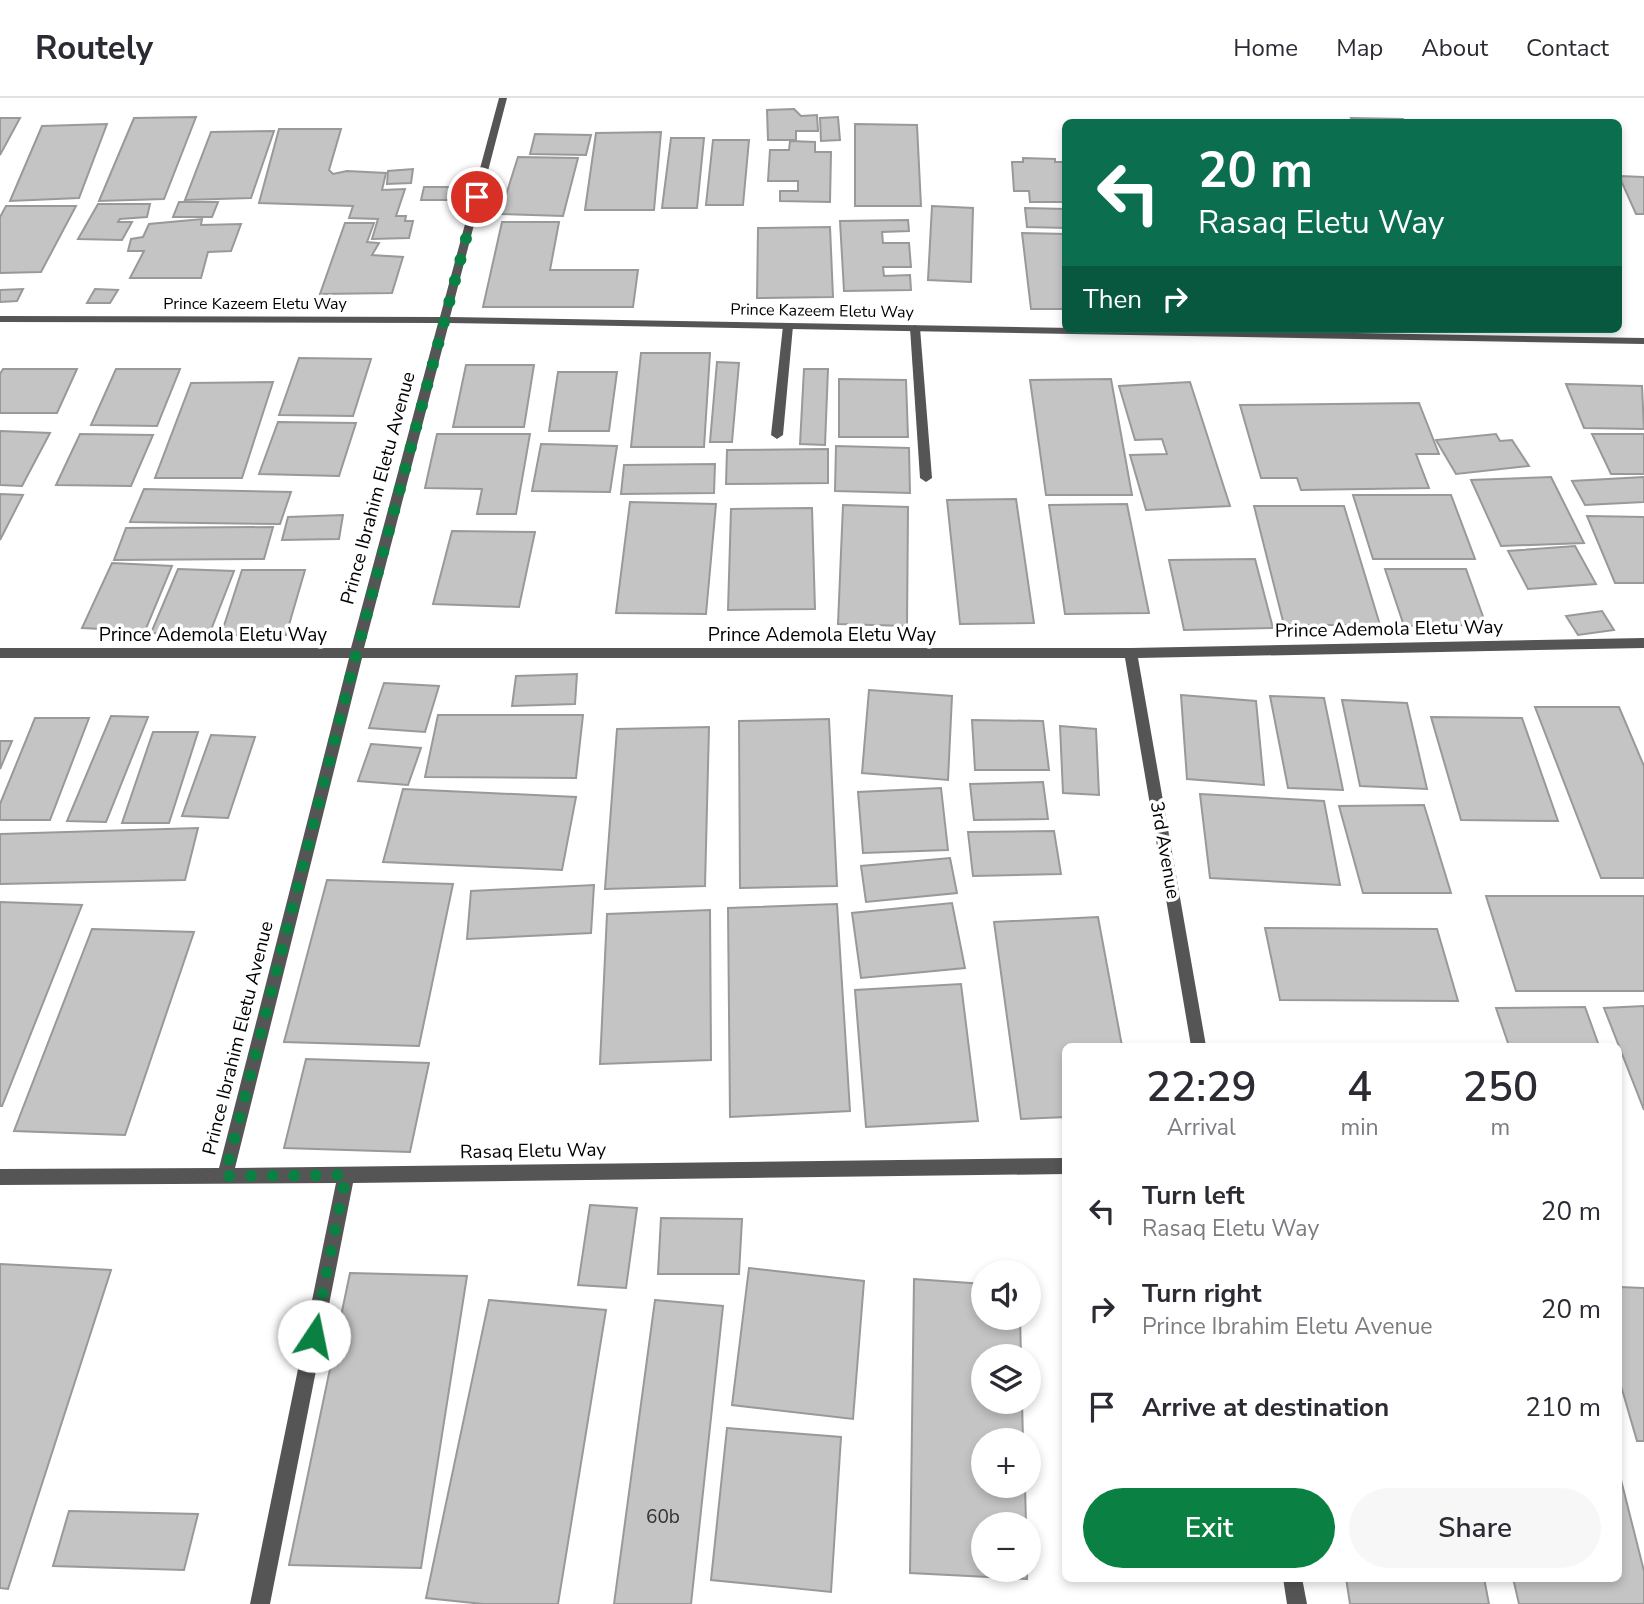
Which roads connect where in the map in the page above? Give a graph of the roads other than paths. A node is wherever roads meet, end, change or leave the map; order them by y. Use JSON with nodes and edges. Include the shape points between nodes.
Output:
{"nodes":[{"id":1,"x":503,"y":98,"type":"edge"},
{"id":2,"x":0,"y":319,"type":"edge"},
{"id":3,"x":443,"y":320,"type":"junction"},
{"id":4,"x":788,"y":326,"type":"junction"},
{"id":5,"x":915,"y":328,"type":"junction"},
{"id":6,"x":1062,"y":331,"type":"edge"},
{"id":7,"x":1195,"y":333,"type":"edge"},
{"id":8,"x":1644,"y":341,"type":"edge"},
{"id":9,"x":776,"y":435,"type":"dead end"},
{"id":10,"x":926,"y":478,"type":"dead end"},
{"id":11,"x":1644,"y":643,"type":"edge"},
{"id":12,"x":0,"y":653,"type":"edge"},
{"id":13,"x":1130,"y":653,"type":"junction"},
{"id":14,"x":356,"y":655,"type":"junction"},
{"id":15,"x":1198,"y":1043,"type":"edge"},
{"id":16,"x":1062,"y":1166,"type":"edge"},
{"id":17,"x":346,"y":1175,"type":"junction"},
{"id":18,"x":225,"y":1176,"type":"junction"},
{"id":19,"x":0,"y":1177,"type":"edge"},
{"id":20,"x":1293,"y":1582,"type":"edge"},
{"id":21,"x":260,"y":1604,"type":"edge"},
{"id":22,"x":1297,"y":1604,"type":"edge"}],
"edges":[{"from":1,"to":3,"type":"street","name":"Prince Ibrahim Eletu Avenue"},
{"from":2,"to":3,"type":"street","name":"Prince Kazeem Eletu Way"},
{"from":3,"to":4,"type":"street","name":"Prince Kazeem Eletu Way"},
{"from":3,"to":14,"type":"street","name":"Prince Ibrahim Eletu Avenue"},
{"from":4,"to":5,"type":"street","name":"Prince Kazeem Eletu Way"},
{"from":4,"to":9,"type":"street"},
{"from":5,"to":6,"type":"street","name":"Prince Kazeem Eletu Way"},
{"from":5,"to":10,"type":"street"},
{"from":7,"to":8,"type":"street","name":"Prince Kazeem Eletu Way"},
{"from":11,"to":13,"type":"street","name":"Prince Ademola Eletu Way"},
{"from":12,"to":14,"type":"street","name":"Prince Ademola Eletu Way"},
{"from":13,"to":14,"type":"street","name":"Prince Ademola Eletu Way"},
{"from":13,"to":15,"type":"street","name":"3rd Avenue"},
{"from":14,"to":18,"type":"street","name":"Prince Ibrahim Eletu Avenue"},
{"from":16,"to":17,"type":"street","name":"Rasaq Eletu Way"},
{"from":17,"to":18,"type":"street","name":"Rasaq Eletu Way"},
{"from":17,"to":21,"type":"street"},
{"from":18,"to":19,"type":"street","name":"Rasaq Eletu Way"},
{"from":20,"to":22,"type":"street"}]}
